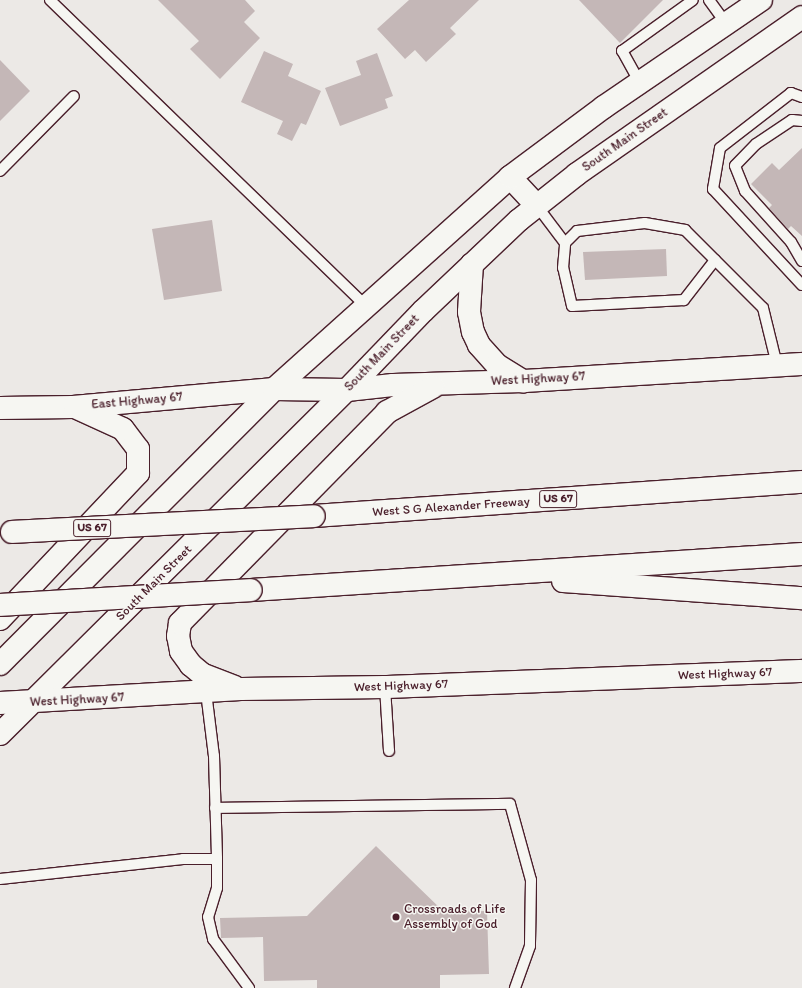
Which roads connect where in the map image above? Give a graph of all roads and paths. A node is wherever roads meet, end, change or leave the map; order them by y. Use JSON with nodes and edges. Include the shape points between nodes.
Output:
{"nodes":[{"id":1,"x":50,"y":0,"type":"edge"},
{"id":2,"x":693,"y":0,"type":"edge"},
{"id":3,"x":709,"y":0,"type":"edge"},
{"id":4,"x":761,"y":0,"type":"edge"},
{"id":5,"x":802,"y":17,"type":"edge"},
{"id":6,"x":726,"y":23,"type":"junction"},
{"id":7,"x":640,"y":83,"type":"junction"},
{"id":8,"x":74,"y":96,"type":"dead end"},
{"id":9,"x":802,"y":97,"type":"edge"},
{"id":10,"x":802,"y":120,"type":"edge"},
{"id":11,"x":0,"y":171,"type":"edge"},
{"id":12,"x":510,"y":177,"type":"junction"},
{"id":13,"x":537,"y":206,"type":"junction"},
{"id":14,"x":565,"y":243,"type":"junction"},
{"id":15,"x":715,"y":260,"type":"junction"},
{"id":16,"x":802,"y":261,"type":"edge"},
{"id":17,"x":472,"y":264,"type":"junction"},
{"id":18,"x":802,"y":285,"type":"edge"},
{"id":19,"x":366,"y":306,"type":"junction"},
{"id":20,"x":802,"y":364,"type":"edge"},
{"id":21,"x":777,"y":366,"type":"junction"},
{"id":22,"x":523,"y":381,"type":"junction"},
{"id":23,"x":444,"y":382,"type":"junction"},
{"id":24,"x":274,"y":389,"type":"junction"},
{"id":25,"x":347,"y":390,"type":"junction"},
{"id":26,"x":74,"y":407,"type":"junction"},
{"id":27,"x":0,"y":408,"type":"edge"},
{"id":28,"x":802,"y":482,"type":"edge"},
{"id":29,"x":4,"y":532,"type":"edge"},
{"id":30,"x":802,"y":554,"type":"edge"},
{"id":31,"x":466,"y":576,"type":"junction"},
{"id":32,"x":802,"y":598,"type":"edge"},
{"id":33,"x":0,"y":605,"type":"edge"},
{"id":34,"x":0,"y":619,"type":"edge"},
{"id":35,"x":0,"y":664,"type":"edge"},
{"id":36,"x":802,"y":671,"type":"edge"},
{"id":37,"x":385,"y":687,"type":"junction"},
{"id":38,"x":241,"y":689,"type":"junction"},
{"id":39,"x":206,"y":692,"type":"junction"},
{"id":40,"x":34,"y":703,"type":"junction"},
{"id":41,"x":0,"y":704,"type":"edge"},
{"id":42,"x":0,"y":734,"type":"edge"},
{"id":43,"x":388,"y":751,"type":"dead end"},
{"id":44,"x":215,"y":808,"type":"junction"},
{"id":45,"x":217,"y":859,"type":"junction"},
{"id":46,"x":0,"y":880,"type":"edge"},
{"id":47,"x":249,"y":988,"type":"edge"},
{"id":48,"x":515,"y":988,"type":"edge"}],
"edges":[{"from":1,"to":19,"type":"lane"},
{"from":2,"to":7,"type":"lane","via":[[622,51]]},
{"from":3,"to":6,"type":"lane"},
{"from":4,"to":6,"type":"main road"},
{"from":5,"to":13,"type":"main road","name":"South Main Street"},
{"from":6,"to":7,"type":"main road"},
{"from":7,"to":12,"type":"main road"},
{"from":8,"to":11,"type":"lane"},
{"from":9,"to":18,"type":"lane","via":[[791,93],[720,148],[713,189]]},
{"from":10,"to":16,"type":"lane","via":[[792,120],[756,144],[734,166],[746,191],[791,242]]},
{"from":12,"to":13,"type":"main road"},
{"from":12,"to":19,"type":"main road"},
{"from":13,"to":14,"type":"lane"},
{"from":13,"to":17,"type":"main road","name":"South Main Street"},
{"from":14,"to":15,"type":"lane","via":[[576,231],[645,223],[685,230]]},
{"from":14,"to":15,"type":"lane","via":[[563,268],[572,306],[684,300]]},
{"from":15,"to":21,"type":"lane","via":[[763,308]]},
{"from":17,"to":22,"type":"main road","via":[[469,312],[473,332],[479,345],[497,365]]},
{"from":17,"to":25,"type":"main road","name":"South Main Street"},
{"from":19,"to":24,"type":"main road"},
{"from":20,"to":21,"type":"main road","name":"West Highway 67"},
{"from":21,"to":22,"type":"main road","name":"West Highway 67"},
{"from":22,"to":23,"type":"main road","name":"West Highway 67"},
{"from":23,"to":25,"type":"main road","name":"West Highway 67"},
{"from":23,"to":38,"type":"main road","via":[[387,412],[180,623],[178,636],[181,651],[191,665],[203,675]]},
{"from":24,"to":25,"type":"main road","name":"West Highway 67"},
{"from":24,"to":26,"type":"main road","name":"East Highway 67"},
{"from":24,"to":35,"type":"main road"},
{"from":25,"to":40,"type":"main road","name":"South Main Street"},
{"from":26,"to":27,"type":"main road","name":"East Highway 67"},
{"from":26,"to":34,"type":"main road","via":[[123,430],[138,449],[138,473]]},
{"from":28,"to":29,"type":"main road","name":"West S G Alexander Freeway","number":"US 67","bridge":true,"via":[[314,516]]},
{"from":30,"to":31,"type":"main road"},
{"from":31,"to":32,"type":"main road"},
{"from":31,"to":33,"type":"main road","bridge":true},
{"from":36,"to":37,"type":"main road","name":"West Highway 67"},
{"from":37,"to":38,"type":"main road","name":"West Highway 67"},
{"from":37,"to":43,"type":"lane"},
{"from":38,"to":39,"type":"main road","name":"West Highway 67"},
{"from":39,"to":40,"type":"main road","name":"West Highway 67"},
{"from":39,"to":44,"type":"lane","via":[[214,756]]},
{"from":40,"to":41,"type":"main road","name":"West Highway 67"},
{"from":40,"to":42,"type":"main road","name":"South Main Street"},
{"from":44,"to":45,"type":"lane"},
{"from":44,"to":48,"type":"lane","via":[[510,804],[531,880],[530,946]]},
{"from":45,"to":46,"type":"lane","via":[[183,858]]},
{"from":45,"to":47,"type":"lane","via":[[217,888],[208,917],[213,939]]}]}
